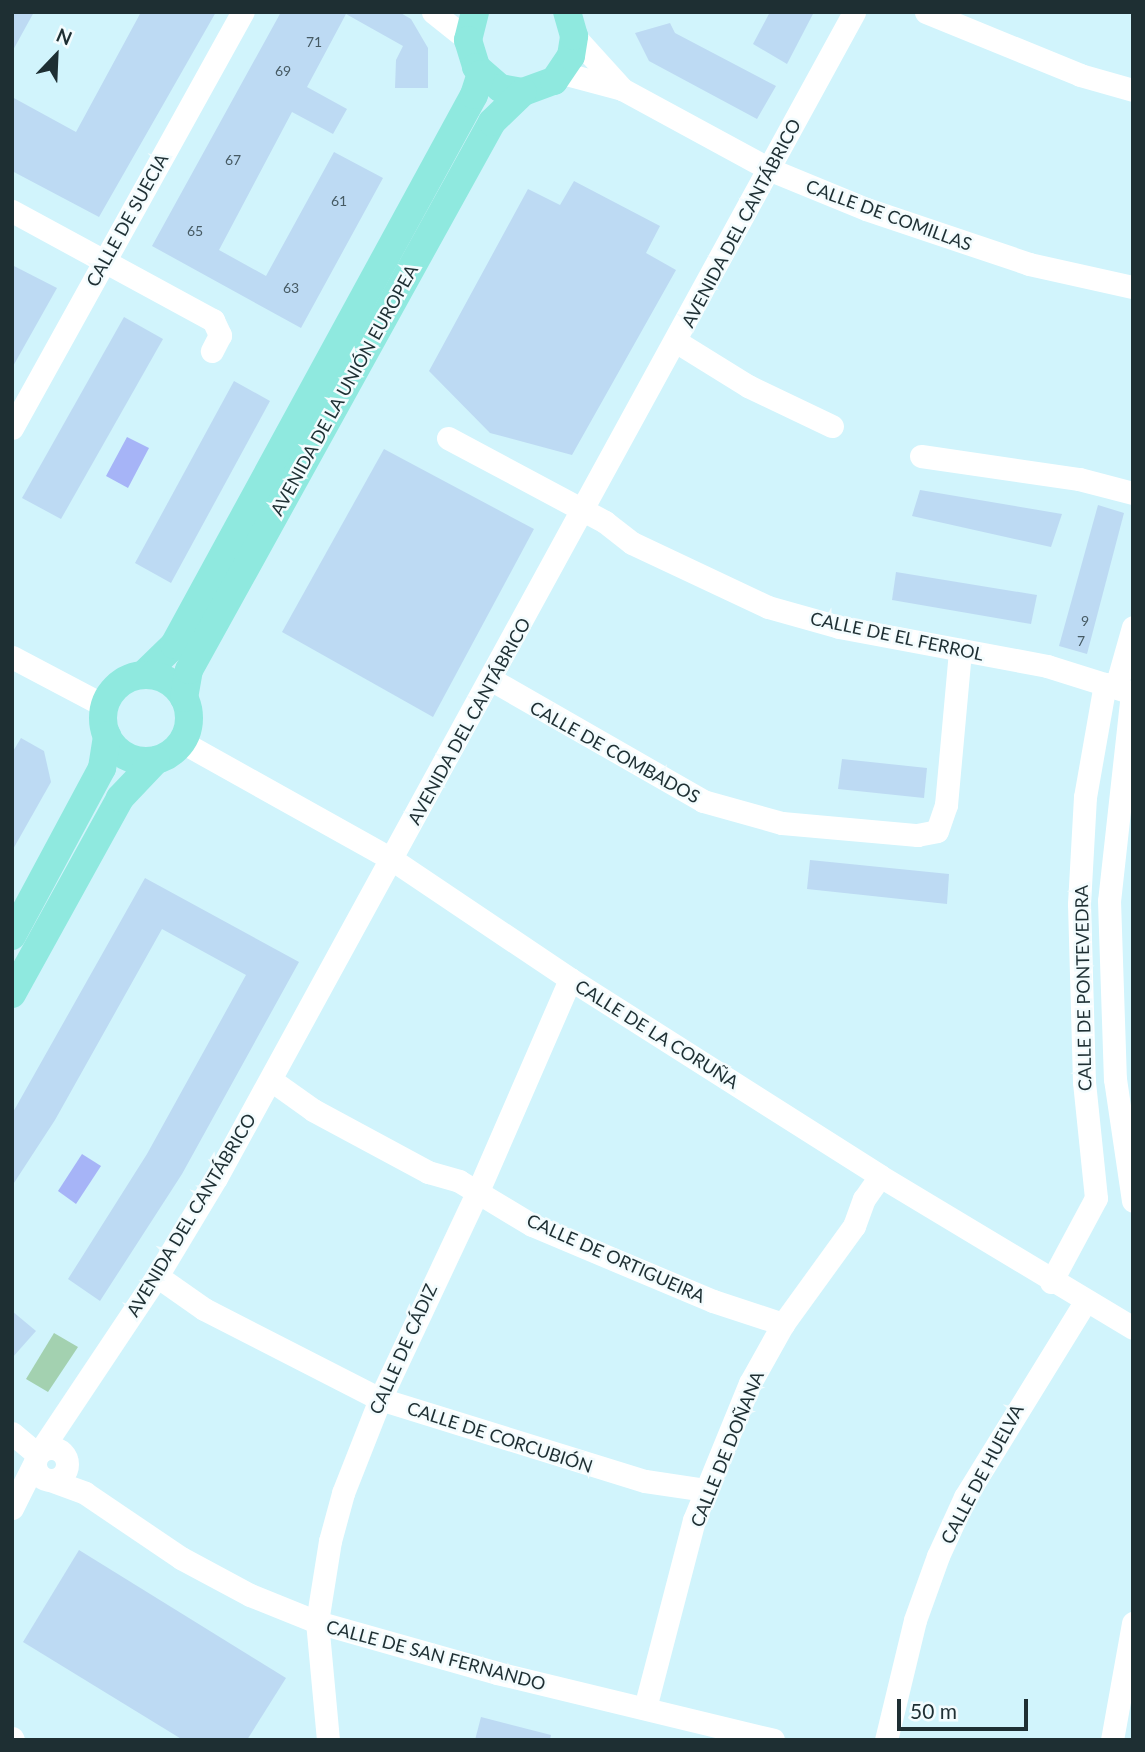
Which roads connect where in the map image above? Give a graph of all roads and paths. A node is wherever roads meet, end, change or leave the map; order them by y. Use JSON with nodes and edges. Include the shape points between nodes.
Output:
{"nodes":[{"id":1,"x":243,"y":12,"type":"edge"},
{"id":2,"x":433,"y":12,"type":"edge"},
{"id":3,"x":475,"y":12,"type":"edge"},
{"id":4,"x":854,"y":12,"type":"edge"},
{"id":5,"x":926,"y":12,"type":"edge"},
{"id":6,"x":569,"y":18,"type":"edge"},
{"id":7,"x":468,"y":40,"type":"junction"},
{"id":8,"x":481,"y":74,"type":"junction"},
{"id":9,"x":562,"y":74,"type":"junction"},
{"id":10,"x":622,"y":89,"type":"junction"},
{"id":11,"x":1133,"y":90,"type":"edge"},
{"id":12,"x":523,"y":92,"type":"junction"},
{"id":13,"x":771,"y":170,"type":"junction"},
{"id":14,"x":12,"y":211,"type":"edge"},
{"id":15,"x":104,"y":262,"type":"junction"},
{"id":16,"x":1133,"y":287,"type":"edge"},
{"id":17,"x":677,"y":342,"type":"junction"},
{"id":18,"x":212,"y":351,"type":"dead end"},
{"id":19,"x":832,"y":426,"type":"dead end"},
{"id":20,"x":12,"y":428,"type":"edge"},
{"id":21,"x":448,"y":438,"type":"dead end"},
{"id":22,"x":921,"y":456,"type":"dead end"},
{"id":23,"x":1133,"y":493,"type":"edge"},
{"id":24,"x":584,"y":511,"type":"junction"},
{"id":25,"x":1133,"y":627,"type":"edge"},
{"id":26,"x":960,"y":650,"type":"junction"},
{"id":27,"x":12,"y":657,"type":"edge"},
{"id":28,"x":143,"y":675,"type":"junction"},
{"id":29,"x":492,"y":680,"type":"junction"},
{"id":30,"x":1115,"y":687,"type":"edge"},
{"id":31,"x":184,"y":698,"type":"junction"},
{"id":32,"x":105,"y":706,"type":"junction"},
{"id":33,"x":107,"y":735,"type":"junction"},
{"id":34,"x":182,"y":742,"type":"junction"},
{"id":35,"x":156,"y":760,"type":"junction"},
{"id":36,"x":393,"y":860,"type":"junction"},
{"id":37,"x":12,"y":936,"type":"edge"},
{"id":38,"x":570,"y":979,"type":"junction"},
{"id":39,"x":12,"y":994,"type":"edge"},
{"id":40,"x":271,"y":1080,"type":"junction"},
{"id":41,"x":880,"y":1175,"type":"junction"},
{"id":42,"x":478,"y":1191,"type":"junction"},
{"id":43,"x":1133,"y":1201,"type":"edge"},
{"id":44,"x":157,"y":1276,"type":"junction"},
{"id":45,"x":1051,"y":1282,"type":"junction"},
{"id":46,"x":1085,"y":1303,"type":"junction"},
{"id":47,"x":1130,"y":1318,"type":"edge"},
{"id":48,"x":783,"y":1324,"type":"junction"},
{"id":49,"x":380,"y":1399,"type":"junction"},
{"id":50,"x":12,"y":1433,"type":"edge"},
{"id":51,"x":49,"y":1464,"type":"junction"},
{"id":52,"x":706,"y":1490,"type":"junction"},
{"id":53,"x":15,"y":1504,"type":"edge"},
{"id":54,"x":317,"y":1622,"type":"junction"},
{"id":55,"x":1133,"y":1623,"type":"edge"},
{"id":56,"x":645,"y":1708,"type":"junction"},
{"id":57,"x":328,"y":1740,"type":"edge"},
{"id":58,"x":773,"y":1740,"type":"edge"},
{"id":59,"x":886,"y":1740,"type":"edge"},
{"id":60,"x":1112,"y":1740,"type":"edge"}],
"edges":[{"from":1,"to":15,"type":"street","name":"CALLE DE SUECIA"},
{"from":2,"to":7,"type":"street"},
{"from":3,"to":7,"type":"main road"},
{"from":4,"to":13,"type":"street","name":"AVENIDA DEL CANTÁBRICO"},
{"from":5,"to":11,"type":"street","via":[[1080,75]]},
{"from":6,"to":9,"type":"main road","via":[[572,56]]},
{"from":6,"to":10,"type":"street","name":"CALLE DE COMILLAS"},
{"from":7,"to":8,"type":"main road"},
{"from":8,"to":12,"type":"main road","via":[[500,88]]},
{"from":8,"to":28,"type":"main road","name":"AVENIDA DE LA UNIÓN EUROPEA","via":[[474,96],[174,645]]},
{"from":9,"to":10,"type":"street","name":"CALLE DE COMILLAS"},
{"from":9,"to":12,"type":"main road","via":[[544,87]]},
{"from":10,"to":13,"type":"street","name":"CALLE DE COMILLAS"},
{"from":12,"to":31,"type":"main road","name":"AVENIDA DE LA UNIÓN EUROPEA","via":[[492,122],[189,670]]},
{"from":13,"to":16,"type":"street","name":"CALLE DE COMILLAS","via":[[960,242],[1029,264]]},
{"from":13,"to":17,"type":"street","name":"AVENIDA DEL CANTÁBRICO"},
{"from":14,"to":15,"type":"street"},
{"from":15,"to":18,"type":"street","via":[[213,320],[220,335]]},
{"from":15,"to":20,"type":"street","name":"CALLE DE SUECIA"},
{"from":17,"to":19,"type":"street","via":[[748,386]]},
{"from":17,"to":24,"type":"street","name":"AVENIDA DEL CANTÁBRICO"},
{"from":21,"to":24,"type":"street","name":"CALLE DE EL FERROL"},
{"from":22,"to":23,"type":"street","via":[[1079,479]]},
{"from":24,"to":26,"type":"street","name":"CALLE DE EL FERROL","via":[[632,543],[768,607],[839,627]]},
{"from":24,"to":29,"type":"street","name":"AVENIDA DEL CANTÁBRICO"},
{"from":25,"to":30,"type":"street","name":"CALLE DE PONTEVEDRA"},
{"from":26,"to":29,"type":"street","name":"CALLE DE COMBADOS","via":[[946,805],[937,831],[917,835],[782,823],[703,802]]},
{"from":26,"to":30,"type":"street","name":"CALLE DE EL FERROL"},
{"from":27,"to":32,"type":"street"},
{"from":28,"to":31,"type":"main road","via":[[174,685]]},
{"from":28,"to":32,"type":"main road","via":[[119,685]]},
{"from":29,"to":36,"type":"street","name":"AVENIDA DEL CANTÁBRICO"},
{"from":30,"to":43,"type":"street","name":"CALLE DE PONTEVEDRA","via":[[1109,900],[1115,1079]]},
{"from":30,"to":45,"type":"street","name":"CALLE DE PONTEVEDRA","via":[[1085,797],[1079,904],[1084,1082],[1096,1198]]},
{"from":31,"to":34,"type":"main road","via":[[188,720]]},
{"from":32,"to":33,"type":"main road"},
{"from":33,"to":35,"type":"main road","via":[[127,756]]},
{"from":33,"to":37,"type":"main road","via":[[102,768]]},
{"from":34,"to":35,"type":"main road"},
{"from":34,"to":36,"type":"street","name":"CALLE DE LA CORUÑA"},
{"from":35,"to":39,"type":"main road","via":[[120,798]]},
{"from":36,"to":38,"type":"street","name":"CALLE DE LA CORUÑA"},
{"from":36,"to":40,"type":"street","name":"AVENIDA DEL CANTÁBRICO"},
{"from":38,"to":41,"type":"street","name":"CALLE DE LA CORUÑA"},
{"from":38,"to":42,"type":"street","name":"CALLE DE CÁDIZ"},
{"from":40,"to":42,"type":"street","name":"CALLE DE ORTIGUEIRA","via":[[313,1110],[370,1141],[428,1172]]},
{"from":40,"to":44,"type":"street","name":"AVENIDA DEL CANTÁBRICO"},
{"from":41,"to":45,"type":"street","name":"CALLE DE LA CORUÑA"},
{"from":41,"to":48,"type":"street","name":"CALLE DE DOÑANA","via":[[854,1226]]},
{"from":42,"to":48,"type":"street","name":"CALLE DE ORTIGUEIRA","via":[[532,1225],[713,1301]]},
{"from":42,"to":49,"type":"street","name":"CALLE DE CÁDIZ"},
{"from":44,"to":49,"type":"street","name":"CALLE DE CORCUBIÓN","via":[[204,1309]]},
{"from":44,"to":51,"type":"street","name":"AVENIDA DEL CANTÁBRICO","via":[[63,1417]]},
{"from":45,"to":46,"type":"street","name":"CALLE DE LA CORUÑA"},
{"from":46,"to":47,"type":"street","name":"CALLE DE LA CORUÑA"},
{"from":46,"to":59,"type":"street","name":"CALLE DE HUELVA","via":[[965,1497],[938,1556],[915,1620]]},
{"from":48,"to":52,"type":"street","name":"CALLE DE DOÑANA","via":[[750,1383]]},
{"from":49,"to":52,"type":"street","name":"CALLE DE CORCUBIÓN","via":[[608,1471]]},
{"from":49,"to":54,"type":"street","name":"CALLE DE CÁDIZ","via":[[330,1541]]},
{"from":50,"to":51,"type":"street","name":"CALLE DE SAN FERNANDO"},
{"from":51,"to":53,"type":"street"},
{"from":51,"to":54,"type":"street","name":"CALLE DE SAN FERNANDO","via":[[181,1558],[250,1595]]},
{"from":52,"to":56,"type":"street","name":"CALLE DE DOÑANA"},
{"from":54,"to":56,"type":"street","name":"CALLE DE SAN FERNANDO","via":[[497,1674]]},
{"from":54,"to":57,"type":"street","name":"CALLE DE CÁDIZ"},
{"from":55,"to":60,"type":"street"},
{"from":56,"to":58,"type":"street","name":"CALLE DE SAN FERNANDO"}]}
